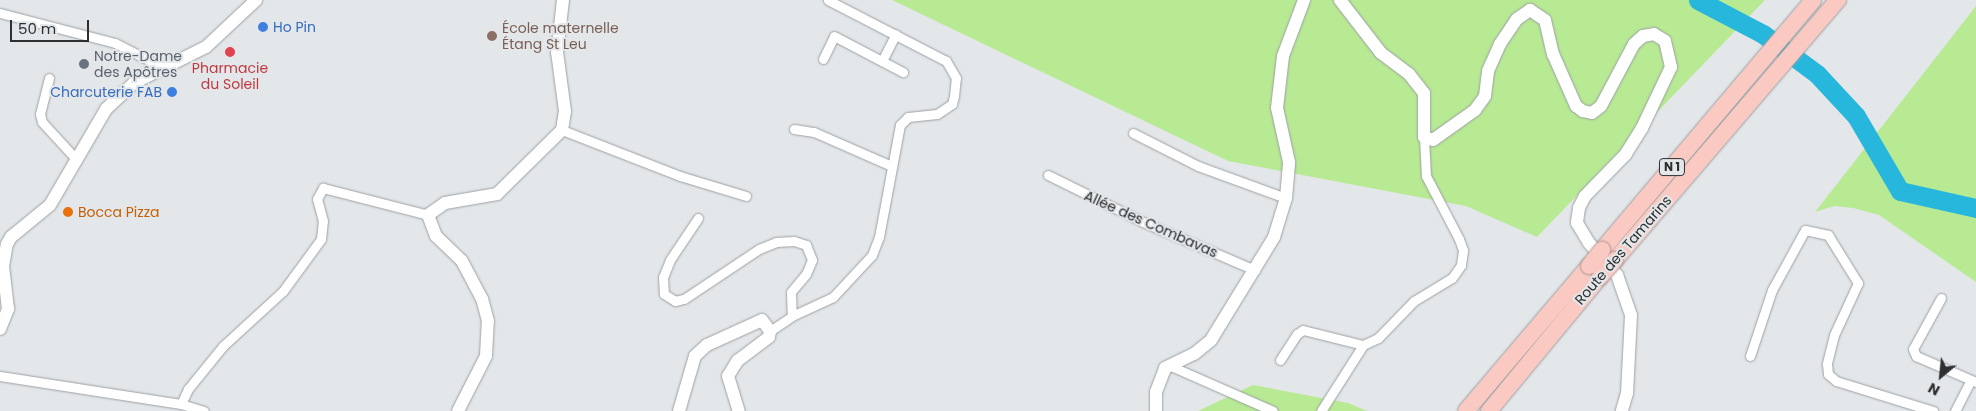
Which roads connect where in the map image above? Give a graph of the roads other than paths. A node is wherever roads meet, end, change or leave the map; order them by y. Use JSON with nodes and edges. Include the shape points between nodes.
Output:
{"nodes":[{"id":1,"x":256,"y":0,"type":"edge"},
{"id":2,"x":563,"y":0,"type":"edge"},
{"id":3,"x":828,"y":0,"type":"edge"},
{"id":4,"x":1304,"y":0,"type":"edge"},
{"id":5,"x":1340,"y":0,"type":"edge"},
{"id":6,"x":1813,"y":0,"type":"edge"},
{"id":7,"x":1838,"y":0,"type":"edge"},
{"id":8,"x":0,"y":13,"type":"edge"},
{"id":9,"x":896,"y":34,"type":"junction"},
{"id":10,"x":822,"y":59,"type":"dead end"},
{"id":11,"x":882,"y":61,"type":"junction"},
{"id":12,"x":164,"y":68,"type":"junction"},
{"id":13,"x":903,"y":72,"type":"dead end"},
{"id":14,"x":49,"y":78,"type":"dead end"},
{"id":15,"x":794,"y":129,"type":"dead end"},
{"id":16,"x":562,"y":130,"type":"junction"},
{"id":17,"x":1133,"y":133,"type":"dead end"},
{"id":18,"x":1424,"y":137,"type":"junction"},
{"id":19,"x":77,"y":160,"type":"junction"},
{"id":20,"x":892,"y":166,"type":"junction"},
{"id":21,"x":1048,"y":176,"type":"dead end"},
{"id":22,"x":746,"y":196,"type":"dead end"},
{"id":23,"x":1286,"y":198,"type":"junction"},
{"id":24,"x":428,"y":215,"type":"junction"},
{"id":25,"x":698,"y":218,"type":"dead end"},
{"id":26,"x":1595,"y":246,"type":"junction"},
{"id":27,"x":1255,"y":270,"type":"junction"},
{"id":28,"x":1605,"y":270,"type":"junction"},
{"id":29,"x":1941,"y":298,"type":"dead end"},
{"id":30,"x":792,"y":316,"type":"junction"},
{"id":31,"x":0,"y":328,"type":"edge"},
{"id":32,"x":770,"y":330,"type":"junction"},
{"id":33,"x":1363,"y":345,"type":"junction"},
{"id":34,"x":1750,"y":356,"type":"dead end"},
{"id":35,"x":1280,"y":360,"type":"dead end"},
{"id":36,"x":1174,"y":367,"type":"junction"},
{"id":37,"x":0,"y":376,"type":"edge"},
{"id":38,"x":1973,"y":382,"type":"edge"},
{"id":39,"x":180,"y":404,"type":"junction"},
{"id":40,"x":204,"y":411,"type":"edge"},
{"id":41,"x":458,"y":411,"type":"edge"},
{"id":42,"x":679,"y":411,"type":"edge"},
{"id":43,"x":739,"y":411,"type":"edge"},
{"id":44,"x":1156,"y":411,"type":"edge"},
{"id":45,"x":1273,"y":411,"type":"edge"},
{"id":46,"x":1321,"y":411,"type":"edge"},
{"id":47,"x":1466,"y":411,"type":"edge"},
{"id":48,"x":1489,"y":411,"type":"edge"},
{"id":49,"x":1622,"y":411,"type":"edge"},
{"id":50,"x":1933,"y":411,"type":"edge"},
{"id":51,"x":1955,"y":411,"type":"edge"}],
"edges":[{"from":1,"to":12,"type":"main road","via":[[206,47]]},
{"from":2,"to":16,"type":"main road","via":[[557,52],[565,112]]},
{"from":3,"to":9,"type":"street"},
{"from":4,"to":23,"type":"main road","via":[[1283,56],[1277,108],[1289,162]]},
{"from":5,"to":18,"type":"main road","via":[[1381,53],[1408,74],[1424,93]]},
{"from":6,"to":26,"type":"highway","name":"Route des Tamarins","number":"N 1","via":[[1742,84]]},
{"from":7,"to":28,"type":"highway","name":"Route des Tamarins","number":"N 1"},
{"from":8,"to":12,"type":"street","via":[[115,43]]},
{"from":9,"to":11,"type":"street"},
{"from":9,"to":20,"type":"street","via":[[946,61],[956,78],[952,104],[948,108],[937,114],[903,120]]},
{"from":10,"to":11,"type":"street","via":[[834,36]]},
{"from":11,"to":13,"type":"street"},
{"from":12,"to":19,"type":"main road","via":[[134,83],[114,100]]},
{"from":14,"to":19,"type":"street","via":[[40,114],[42,122]]},
{"from":15,"to":20,"type":"street","via":[[814,132]]},
{"from":16,"to":22,"type":"street","via":[[680,176]]},
{"from":16,"to":24,"type":"main road","via":[[497,194],[445,203]]},
{"from":17,"to":23,"type":"street","via":[[1207,170]]},
{"from":18,"to":26,"type":"main road","via":[[1433,140],[1475,110],[1485,96],[1488,71],[1500,44],[1517,19],[1530,10],[1545,20],[1553,54],[1576,106],[1583,111],[1592,113],[1601,106],[1634,44],[1643,36],[1654,34],[1665,41],[1671,67],[1642,128],[1626,154],[1585,196],[1579,208],[1577,223]]},
{"from":18,"to":33,"type":"street","via":[[1426,176],[1459,239],[1463,250],[1461,265],[1452,278],[1414,300],[1378,338]]},
{"from":19,"to":31,"type":"main road","via":[[50,205],[7,244],[4,266],[8,309]]},
{"from":20,"to":30,"type":"street","via":[[880,237],[872,255],[833,297]]},
{"from":21,"to":27,"type":"street","name":"Allée des Combavas","via":[[1143,222]]},
{"from":23,"to":27,"type":"main road","via":[[1274,237]]},
{"from":24,"to":39,"type":"street","via":[[323,188],[317,199],[323,221],[321,239],[283,291],[223,346],[188,389]]},
{"from":24,"to":41,"type":"main road","via":[[436,236],[462,261],[482,299],[488,321],[486,356]]},
{"from":25,"to":30,"type":"street","via":[[670,260],[663,277],[664,294],[675,301],[684,300],[759,249],[776,242],[794,241],[806,245],[812,260],[806,274],[791,292]]},
{"from":26,"to":28,"type":"highway","name":"Route des Tamarins","number":"N 1","bridge":true},
{"from":26,"to":28,"type":"main road"},
{"from":27,"to":36,"type":"main road","via":[[1210,340]]},
{"from":28,"to":47,"type":"highway","name":"Route des Tamarins","number":"N 1"},
{"from":28,"to":48,"type":"highway","name":"Route des Tamarins","number":"N 1"},
{"from":28,"to":49,"type":"main road","via":[[1631,315],[1627,392]]},
{"from":29,"to":38,"type":"street","via":[[1913,349],[1916,356]]},
{"from":30,"to":32,"type":"street"},
{"from":32,"to":42,"type":"main road","via":[[762,320],[706,345],[695,356]]},
{"from":32,"to":43,"type":"main road","via":[[760,346],[730,369],[728,382]]},
{"from":33,"to":35,"type":"street","via":[[1303,330],[1296,334]]},
{"from":33,"to":46,"type":"street"},
{"from":34,"to":50,"type":"street","via":[[1772,290],[1805,230],[1828,235],[1858,284],[1834,335],[1827,364],[1828,374],[1836,382]]},
{"from":36,"to":44,"type":"main road","via":[[1165,368],[1160,378]]},
{"from":36,"to":45,"type":"street"},
{"from":37,"to":39,"type":"street"},
{"from":38,"to":51,"type":"street"},
{"from":39,"to":40,"type":"street"}]}
